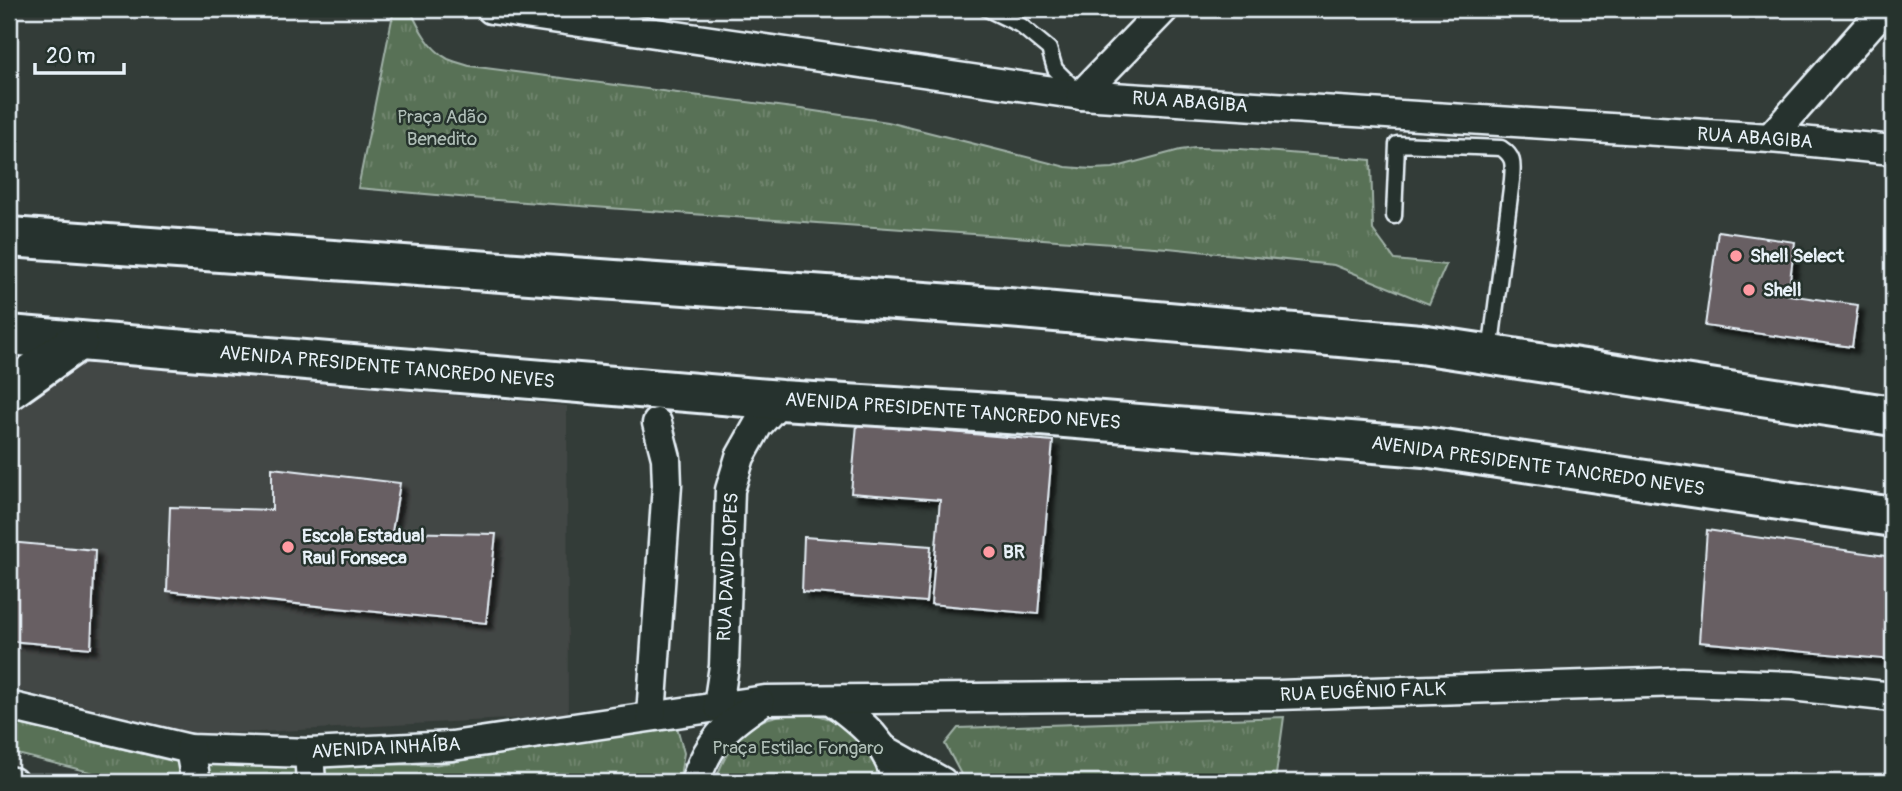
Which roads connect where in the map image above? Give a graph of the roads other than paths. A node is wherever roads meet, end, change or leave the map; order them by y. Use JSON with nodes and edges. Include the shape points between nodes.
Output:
{"nodes":[{"id":1,"x":491,"y":9,"type":"edge"},
{"id":2,"x":987,"y":9,"type":"edge"},
{"id":3,"x":1164,"y":9,"type":"edge"},
{"id":4,"x":1884,"y":9,"type":"edge"},
{"id":5,"x":1081,"y":95,"type":"junction"},
{"id":6,"x":1770,"y":138,"type":"junction"},
{"id":7,"x":1893,"y":150,"type":"edge"},
{"id":8,"x":1394,"y":216,"type":"dead end"},
{"id":9,"x":9,"y":237,"type":"edge"},
{"id":10,"x":9,"y":335,"type":"edge"},
{"id":11,"x":78,"y":341,"type":"junction"},
{"id":12,"x":1490,"y":354,"type":"junction"},
{"id":13,"x":9,"y":390,"type":"edge"},
{"id":14,"x":781,"y":400,"type":"junction"},
{"id":15,"x":1893,"y":416,"type":"edge"},
{"id":16,"x":657,"y":423,"type":"dead end"},
{"id":17,"x":1893,"y":517,"type":"edge"},
{"id":18,"x":1893,"y":697,"type":"edge"},
{"id":19,"x":765,"y":700,"type":"junction"},
{"id":20,"x":831,"y":700,"type":"junction"},
{"id":21,"x":9,"y":706,"type":"edge"},
{"id":22,"x":718,"y":706,"type":"junction"},
{"id":23,"x":651,"y":716,"type":"junction"},
{"id":24,"x":190,"y":749,"type":"junction"},
{"id":25,"x":885,"y":750,"type":"junction"},
{"id":26,"x":309,"y":753,"type":"junction"},
{"id":27,"x":196,"y":782,"type":"edge"},
{"id":28,"x":311,"y":782,"type":"edge"},
{"id":29,"x":695,"y":782,"type":"edge"},
{"id":30,"x":896,"y":782,"type":"edge"},
{"id":31,"x":942,"y":782,"type":"edge"}],
"edges":[{"from":1,"to":5,"type":"street","name":"RUA ABAGIBA"},
{"from":2,"to":5,"type":"lane","via":[[1020,25],[1049,49],[1055,69]]},
{"from":3,"to":5,"type":"street"},
{"from":4,"to":6,"type":"street"},
{"from":5,"to":6,"type":"street","name":"RUA ABAGIBA"},
{"from":6,"to":7,"type":"street","name":"RUA ABAGIBA"},
{"from":8,"to":12,"type":"lane","via":[[1397,144],[1501,148],[1509,154],[1513,164]]},
{"from":9,"to":12,"type":"highway","via":[[1009,308]]},
{"from":10,"to":11,"type":"highway","name":"AVENIDA PRESIDENTE TANCREDO NEVES"},
{"from":11,"to":13,"type":"highway"},
{"from":11,"to":14,"type":"highway","name":"AVENIDA PRESIDENTE TANCREDO NEVES"},
{"from":12,"to":15,"type":"highway"},
{"from":14,"to":17,"type":"highway","name":"AVENIDA PRESIDENTE TANCREDO NEVES","via":[[1424,447]]},
{"from":14,"to":22,"type":"street","name":"RUA DAVID LOPES","via":[[758,425],[740,457],[730,490],[724,666]]},
{"from":16,"to":23,"type":"street","via":[[667,485]]},
{"from":18,"to":20,"type":"street","name":"RUA EUGÊNIO FALK","via":[[1681,682],[1278,695]]},
{"from":19,"to":20,"type":"street"},
{"from":19,"to":22,"type":"street","name":"AVENIDA INHAÍBA"},
{"from":19,"to":29,"type":"street","via":[[710,745]]},
{"from":20,"to":25,"type":"street","via":[[860,721]]},
{"from":21,"to":24,"type":"street","name":"AVENIDA INHAÍBA"},
{"from":22,"to":23,"type":"street","name":"AVENIDA INHAÍBA"},
{"from":23,"to":26,"type":"street","name":"AVENIDA INHAÍBA","via":[[452,746]]},
{"from":24,"to":26,"type":"street","name":"AVENIDA INHAÍBA"},
{"from":24,"to":27,"type":"street"},
{"from":25,"to":30,"type":"street"},
{"from":25,"to":31,"type":"street"},
{"from":26,"to":28,"type":"street"}]}
